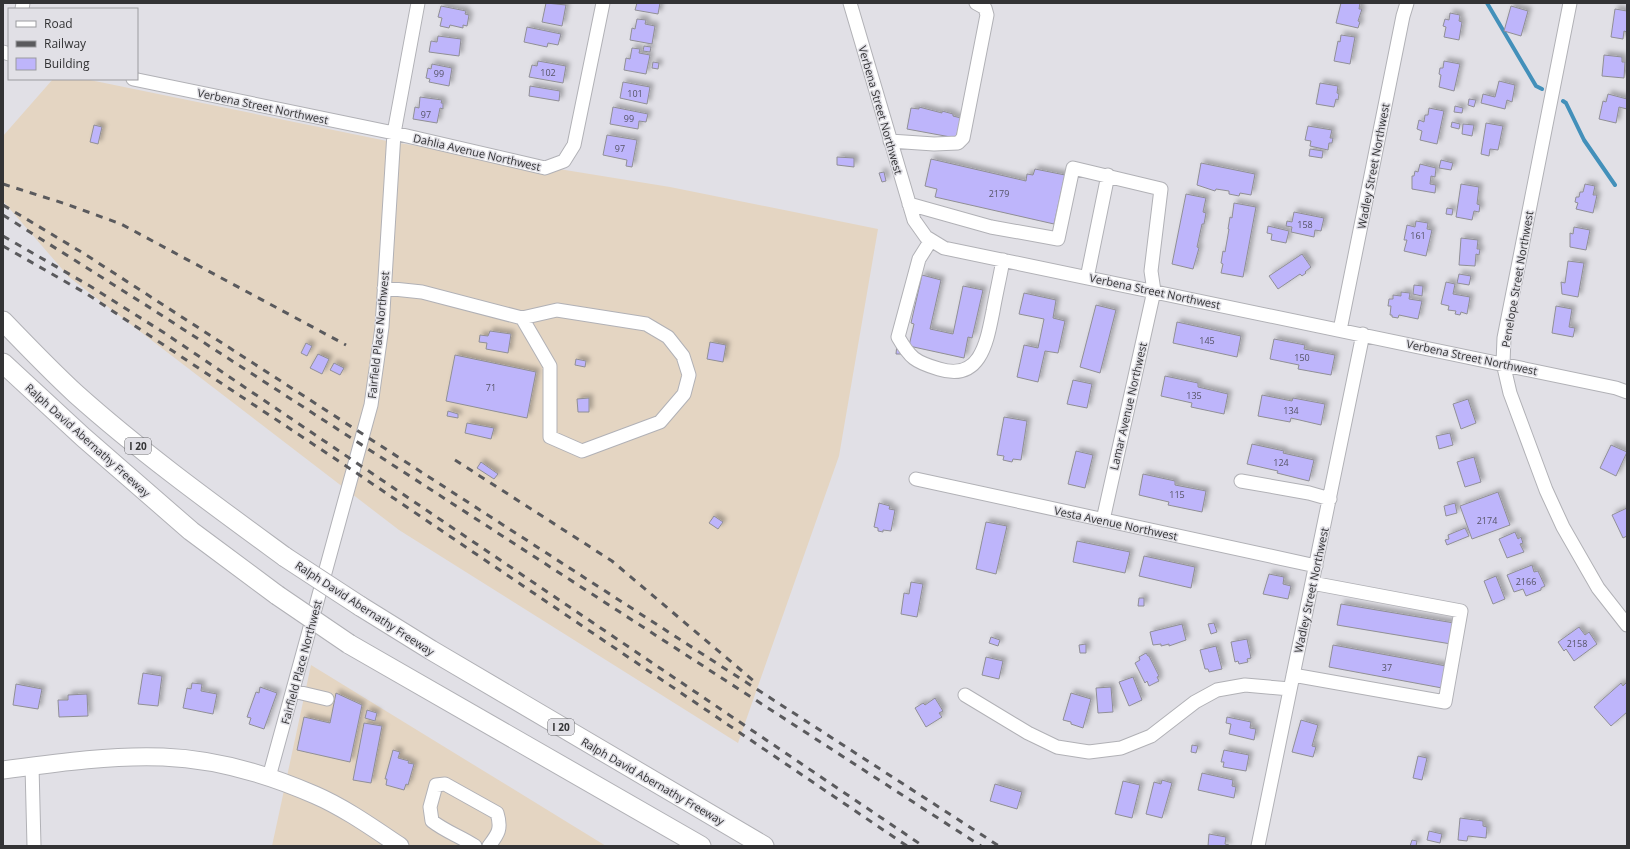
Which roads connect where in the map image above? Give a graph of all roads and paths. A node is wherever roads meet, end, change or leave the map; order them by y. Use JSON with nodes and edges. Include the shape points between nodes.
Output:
{"nodes":[{"id":1,"x":418,"y":3,"type":"edge"},
{"id":2,"x":603,"y":3,"type":"edge"},
{"id":3,"x":850,"y":3,"type":"edge"},
{"id":4,"x":976,"y":3,"type":"edge"},
{"id":5,"x":1407,"y":3,"type":"edge"},
{"id":6,"x":1570,"y":3,"type":"edge"},
{"id":7,"x":138,"y":80,"type":"edge"},
{"id":8,"x":394,"y":133,"type":"junction"},
{"id":9,"x":890,"y":141,"type":"junction"},
{"id":10,"x":1108,"y":175,"type":"junction"},
{"id":11,"x":909,"y":204,"type":"junction"},
{"id":12,"x":931,"y":240,"type":"junction"},
{"id":13,"x":1003,"y":260,"type":"junction"},
{"id":14,"x":1087,"y":278,"type":"junction"},
{"id":15,"x":384,"y":288,"type":"junction"},
{"id":16,"x":1154,"y":291,"type":"junction"},
{"id":17,"x":522,"y":318,"type":"junction"},
{"id":18,"x":3,"y":320,"type":"edge"},
{"id":19,"x":1340,"y":330,"type":"junction"},
{"id":20,"x":1363,"y":334,"type":"junction"},
{"id":21,"x":3,"y":363,"type":"edge"},
{"id":22,"x":1503,"y":363,"type":"junction"},
{"id":23,"x":1627,"y":392,"type":"edge"},
{"id":24,"x":916,"y":479,"type":"dead end"},
{"id":25,"x":1241,"y":481,"type":"dead end"},
{"id":26,"x":1330,"y":499,"type":"junction"},
{"id":27,"x":1103,"y":520,"type":"junction"},
{"id":28,"x":1316,"y":566,"type":"junction"},
{"id":29,"x":1312,"y":583,"type":"junction"},
{"id":30,"x":1627,"y":625,"type":"edge"},
{"id":31,"x":1293,"y":675,"type":"junction"},
{"id":32,"x":1290,"y":689,"type":"junction"},
{"id":33,"x":293,"y":691,"type":"junction"},
{"id":34,"x":965,"y":695,"type":"dead end"},
{"id":35,"x":327,"y":699,"type":"dead end"},
{"id":36,"x":32,"y":766,"type":"junction"},
{"id":37,"x":3,"y":770,"type":"edge"},
{"id":38,"x":270,"y":777,"type":"junction"},
{"id":39,"x":34,"y":846,"type":"edge"},
{"id":40,"x":400,"y":846,"type":"edge"},
{"id":41,"x":475,"y":846,"type":"edge"},
{"id":42,"x":489,"y":846,"type":"edge"},
{"id":43,"x":701,"y":846,"type":"edge"},
{"id":44,"x":764,"y":846,"type":"edge"},
{"id":45,"x":1258,"y":846,"type":"edge"}],
"edges":[{"from":1,"to":8,"type":"street","name":"Fairfield Place Northwest"},
{"from":2,"to":8,"type":"street","name":"Dahlia Avenue Northwest","via":[[574,145],[564,161],[545,168]]},
{"from":3,"to":9,"type":"street","name":"Verbena Street Northwest"},
{"from":4,"to":9,"type":"street","via":[[985,8],[987,15],[962,138],[958,143]]},
{"from":5,"to":19,"type":"street","name":"Wadley Street Northwest"},
{"from":6,"to":22,"type":"street","name":"Penelope Street Northwest","via":[[1504,338]]},
{"from":7,"to":8,"type":"street","name":"Verbena Street Northwest"},
{"from":8,"to":15,"type":"street","name":"Fairfield Place Northwest"},
{"from":9,"to":11,"type":"street","name":"Verbena Street Northwest"},
{"from":10,"to":11,"type":"street","via":[[1073,168],[1058,239],[991,227]]},
{"from":10,"to":14,"type":"street"},
{"from":10,"to":16,"type":"street","via":[[1161,189],[1151,271]]},
{"from":11,"to":12,"type":"street","name":"Verbena Street Northwest","via":[[914,220]]},
{"from":12,"to":13,"type":"street","name":"Verbena Street Northwest","via":[[944,248]]},
{"from":12,"to":13,"type":"street","via":[[918,259],[898,337],[914,360],[941,370],[961,371],[970,367],[984,350]]},
{"from":13,"to":14,"type":"street","name":"Verbena Street Northwest"},
{"from":14,"to":16,"type":"street","name":"Verbena Street Northwest"},
{"from":15,"to":17,"type":"street","via":[[422,292]]},
{"from":15,"to":33,"type":"street","name":"Fairfield Place Northwest","via":[[382,328],[371,405]]},
{"from":16,"to":19,"type":"street","name":"Verbena Street Northwest"},
{"from":16,"to":27,"type":"street","name":"Lamar Avenue Northwest"},
{"from":17,"to":17,"type":"street","via":[[550,366],[550,437],[582,451],[660,422],[684,394],[689,375],[683,356],[668,337],[646,324],[557,310]]},
{"from":18,"to":44,"type":"highway","name":"Ralph David Abernathy Freeway","number":"I 20","bridge":true,"via":[[76,393],[130,439],[285,557],[438,654]]},
{"from":19,"to":20,"type":"street","name":"Verbena Street Northwest"},
{"from":20,"to":22,"type":"street","name":"Verbena Street Northwest"},
{"from":20,"to":26,"type":"street","name":"Wadley Street Northwest"},
{"from":21,"to":43,"type":"highway","name":"Ralph David Abernathy Freeway","number":"I 20","bridge":true,"via":[[191,531],[277,595],[349,644]]},
{"from":22,"to":23,"type":"street","name":"Verbena Street Northwest"},
{"from":22,"to":30,"type":"street","name":"Penelope Street Northwest","via":[[1510,393],[1563,528],[1598,588]]},
{"from":24,"to":27,"type":"street","name":"Vesta Avenue Northwest"},
{"from":25,"to":26,"type":"street"},
{"from":26,"to":28,"type":"street","name":"Wadley Street Northwest"},
{"from":27,"to":28,"type":"street","name":"Vesta Avenue Northwest"},
{"from":28,"to":29,"type":"street","name":"Wadley Street Northwest"},
{"from":29,"to":31,"type":"street","name":"Wadley Street Northwest"},
{"from":29,"to":31,"type":"street","via":[[1461,611],[1445,702]]},
{"from":31,"to":32,"type":"street","name":"Wadley Street Northwest"},
{"from":32,"to":34,"type":"street","via":[[1245,686],[1217,690],[1195,702],[1151,736],[1121,748],[1089,752],[1057,747],[1028,734]]},
{"from":32,"to":45,"type":"street","name":"Wadley Street Northwest"},
{"from":33,"to":35,"type":"street"},
{"from":33,"to":38,"type":"street","name":"Fairfield Place Northwest"},
{"from":36,"to":37,"type":"main road"},
{"from":36,"to":38,"type":"main road","via":[[116,758],[163,757],[218,764]]},
{"from":36,"to":39,"type":"street"},
{"from":38,"to":40,"type":"main road","via":[[316,795],[358,818]]},
{"from":41,"to":42,"type":"street","via":[[443,830],[432,821],[430,807],[436,785],[445,784],[497,814],[500,822],[498,833]]}]}
